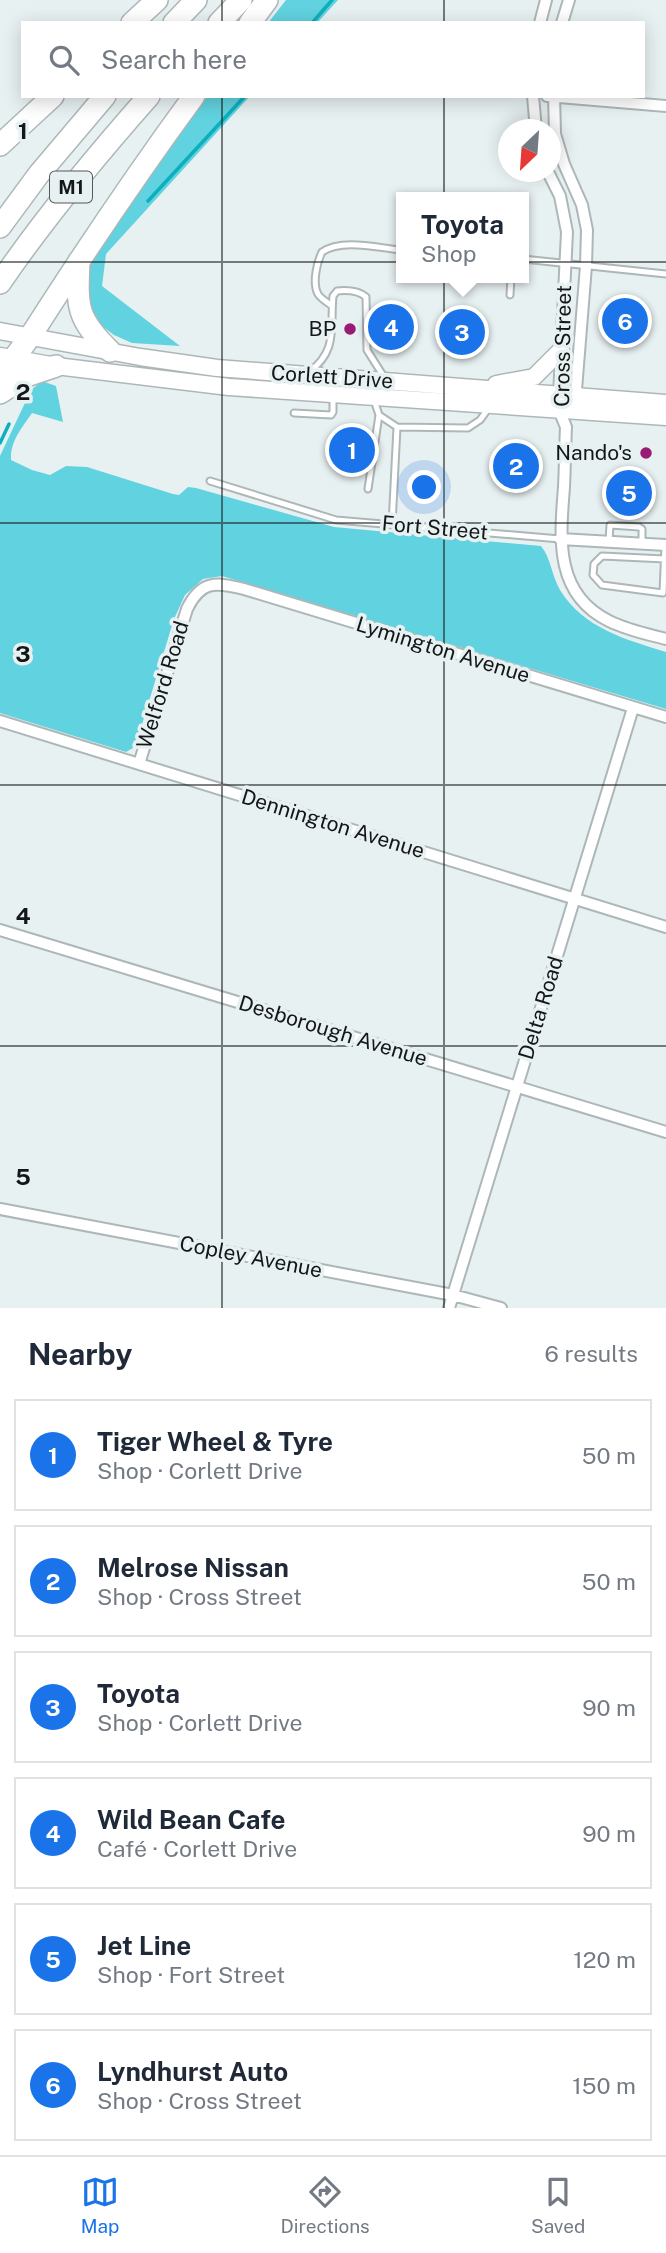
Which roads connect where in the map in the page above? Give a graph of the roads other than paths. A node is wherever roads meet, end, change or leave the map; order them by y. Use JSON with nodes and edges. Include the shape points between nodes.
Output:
{"nodes":[{"id":1,"x":157,"y":0,"type":"edge"},
{"id":2,"x":196,"y":0,"type":"edge"},
{"id":3,"x":242,"y":0,"type":"edge"},
{"id":4,"x":267,"y":0,"type":"edge"},
{"id":5,"x":546,"y":0,"type":"edge"},
{"id":6,"x":569,"y":0,"type":"edge"},
{"id":7,"x":134,"y":21,"type":"edge"},
{"id":8,"x":176,"y":21,"type":"edge"},
{"id":9,"x":221,"y":21,"type":"edge"},
{"id":10,"x":251,"y":21,"type":"edge"},
{"id":11,"x":541,"y":21,"type":"edge"},
{"id":12,"x":563,"y":21,"type":"edge"},
{"id":13,"x":51,"y":98,"type":"edge"},
{"id":14,"x":102,"y":98,"type":"edge"},
{"id":15,"x":147,"y":98,"type":"edge"},
{"id":16,"x":193,"y":98,"type":"edge"},
{"id":17,"x":533,"y":98,"type":"edge"},
{"id":18,"x":551,"y":98,"type":"edge"},
{"id":19,"x":564,"y":98,"type":"edge"},
{"id":20,"x":666,"y":106,"type":"edge"},
{"id":21,"x":535,"y":119,"type":"edge"},
{"id":22,"x":0,"y":145,"type":"edge"},
{"id":23,"x":553,"y":182,"type":"edge"},
{"id":24,"x":0,"y":226,"type":"edge"},
{"id":25,"x":396,"y":250,"type":"edge"},
{"id":26,"x":529,"y":260,"type":"edge"},
{"id":27,"x":79,"y":261,"type":"junction"},
{"id":28,"x":565,"y":263,"type":"junction"},
{"id":29,"x":586,"y":266,"type":"junction"},
{"id":30,"x":666,"y":274,"type":"edge"},
{"id":31,"x":0,"y":283,"type":"edge"},
{"id":32,"x":511,"y":283,"type":"edge"},
{"id":33,"x":510,"y":295,"type":"dead end"},
{"id":34,"x":332,"y":306,"type":"junction"},
{"id":35,"x":0,"y":331,"type":"edge"},
{"id":36,"x":31,"y":336,"type":"junction"},
{"id":37,"x":561,"y":350,"type":"junction"},
{"id":38,"x":110,"y":351,"type":"junction"},
{"id":39,"x":6,"y":357,"type":"edge"},
{"id":40,"x":56,"y":366,"type":"junction"},
{"id":41,"x":304,"y":375,"type":"junction"},
{"id":42,"x":0,"y":378,"type":"edge"},
{"id":43,"x":388,"y":382,"type":"junction"},
{"id":44,"x":472,"y":387,"type":"junction"},
{"id":45,"x":0,"y":393,"type":"edge"},
{"id":46,"x":334,"y":395,"type":"junction"},
{"id":47,"x":373,"y":398,"type":"junction"},
{"id":48,"x":666,"y":403,"type":"edge"},
{"id":49,"x":567,"y":404,"type":"junction"},
{"id":50,"x":489,"y":406,"type":"junction"},
{"id":51,"x":294,"y":413,"type":"dead end"},
{"id":52,"x":379,"y":415,"type":"junction"},
{"id":53,"x":666,"y":417,"type":"edge"},
{"id":54,"x":397,"y":427,"type":"junction"},
{"id":55,"x":210,"y":481,"type":"dead end"},
{"id":56,"x":368,"y":489,"type":"dead end"},
{"id":57,"x":391,"y":525,"type":"junction"},
{"id":58,"x":560,"y":539,"type":"junction"},
{"id":59,"x":609,"y":541,"type":"junction"},
{"id":60,"x":642,"y":544,"type":"junction"},
{"id":61,"x":666,"y":545,"type":"edge"},
{"id":62,"x":664,"y":559,"type":"edge"},
{"id":63,"x":220,"y":584,"type":"joint"},
{"id":64,"x":662,"y":638,"type":"edge"},
{"id":65,"x":633,"y":708,"type":"junction"},
{"id":66,"x":666,"y":718,"type":"edge"},
{"id":67,"x":0,"y":721,"type":"edge"},
{"id":68,"x":139,"y":764,"type":"junction"},
{"id":69,"x":575,"y":898,"type":"junction"},
{"id":70,"x":666,"y":927,"type":"edge"},
{"id":71,"x":0,"y":930,"type":"edge"},
{"id":72,"x":517,"y":1088,"type":"junction"},
{"id":73,"x":666,"y":1132,"type":"edge"},
{"id":74,"x":0,"y":1209,"type":"edge"},
{"id":75,"x":453,"y":1295,"type":"junction"},
{"id":76,"x":449,"y":1308,"type":"edge"},
{"id":77,"x":501,"y":1308,"type":"edge"}],
"edges":[{"from":1,"to":7,"type":"highway"},
{"from":2,"to":8,"type":"highway"},
{"from":3,"to":9,"type":"highway"},
{"from":4,"to":10,"type":"highway"},
{"from":5,"to":11,"type":"street"},
{"from":6,"to":12,"type":"street"},
{"from":13,"to":22,"type":"highway"},
{"from":14,"to":24,"type":"highway","number":"M1"},
{"from":15,"to":31,"type":"highway","number":"M1","via":[[85,170]]},
{"from":16,"to":27,"type":"highway"},
{"from":17,"to":21,"type":"street"},
{"from":18,"to":29,"type":"street","name":"Cross Street","via":[[555,134],[585,216]]},
{"from":19,"to":20,"type":"street"},
{"from":23,"to":28,"type":"street","name":"Cross Street","via":[[566,223]]},
{"from":25,"to":34,"type":"lane","via":[[334,246],[322,252],[316,288]]},
{"from":26,"to":28,"type":"lane"},
{"from":27,"to":36,"type":"highway"},
{"from":27,"to":38,"type":"highway","via":[[80,313]]},
{"from":28,"to":29,"type":"lane"},
{"from":28,"to":37,"type":"street","name":"Cross Street"},
{"from":29,"to":30,"type":"lane"},
{"from":29,"to":49,"type":"street","name":"Cross Street"},
{"from":32,"to":33,"type":"lane"},
{"from":34,"to":41,"type":"lane","via":[[330,350]]},
{"from":34,"to":43,"type":"lane","via":[[337,290],[366,297],[367,350]]},
{"from":35,"to":36,"type":"main road","name":"Corlett Drive"},
{"from":36,"to":38,"type":"main road","name":"Corlett Drive"},
{"from":36,"to":39,"type":"highway"},
{"from":37,"to":44,"type":"main road","via":[[534,377]]},
{"from":37,"to":49,"type":"street","name":"Cross Street"},
{"from":38,"to":41,"type":"main road","name":"Corlett Drive","via":[[179,364]]},
{"from":39,"to":40,"type":"main road","name":"Corlett Drive"},
{"from":39,"to":42,"type":"highway"},
{"from":40,"to":45,"type":"highway","via":[[26,376]]},
{"from":40,"to":46,"type":"main road","name":"Corlett Drive"},
{"from":41,"to":43,"type":"main road","name":"Corlett Drive"},
{"from":43,"to":44,"type":"main road","name":"Corlett Drive"},
{"from":44,"to":49,"type":"main road","name":"Corlett Drive"},
{"from":46,"to":47,"type":"main road","name":"Corlett Drive"},
{"from":46,"to":51,"type":"lane","via":[[331,415]]},
{"from":47,"to":50,"type":"main road","name":"Corlett Drive"},
{"from":47,"to":52,"type":"lane"},
{"from":48,"to":49,"type":"main road","name":"Corlett Drive"},
{"from":49,"to":50,"type":"main road","name":"Corlett Drive"},
{"from":49,"to":53,"type":"main road","name":"Corlett Drive"},
{"from":49,"to":58,"type":"street","name":"Cross Street"},
{"from":50,"to":54,"type":"lane","via":[[468,428]]},
{"from":52,"to":54,"type":"lane"},
{"from":52,"to":56,"type":"lane"},
{"from":54,"to":57,"type":"lane"},
{"from":55,"to":57,"type":"lane","name":"Fort Street","via":[[323,517]]},
{"from":57,"to":58,"type":"lane","name":"Fort Street"},
{"from":58,"to":59,"type":"street","name":"Fort Street"},
{"from":58,"to":64,"type":"street","name":"Cross Street","via":[[571,584],[588,607],[608,621]]},
{"from":59,"to":60,"type":"street","name":"Fort Street"},
{"from":59,"to":60,"type":"lane","via":[[610,525],[634,526],[642,529]]},
{"from":60,"to":61,"type":"street","name":"Fort Street"},
{"from":61,"to":62,"type":"lane"},
{"from":62,"to":62,"type":"lane","via":[[663,593],[602,585],[593,575],[594,564],[602,556]]},
{"from":63,"to":65,"type":"street","name":"Lymington Avenue"},
{"from":63,"to":68,"type":"street","name":"Welford Road","via":[[199,592],[187,609]]},
{"from":65,"to":66,"type":"street","name":"Lymington Avenue"},
{"from":65,"to":69,"type":"street","name":"Delta Road"},
{"from":67,"to":68,"type":"street","name":"Dennington Avenue"},
{"from":68,"to":69,"type":"street","name":"Dennington Avenue"},
{"from":69,"to":70,"type":"street","name":"Dennington Avenue"},
{"from":69,"to":72,"type":"street","name":"Delta Road"},
{"from":71,"to":72,"type":"street","name":"Desborough Avenue"},
{"from":72,"to":73,"type":"street","name":"Desborough Avenue"},
{"from":72,"to":75,"type":"street","name":"Delta Road"},
{"from":74,"to":75,"type":"street","name":"Copley Avenue"},
{"from":75,"to":76,"type":"street","name":"Delta Road"},
{"from":75,"to":77,"type":"street","name":"Copley Avenue"}]}
